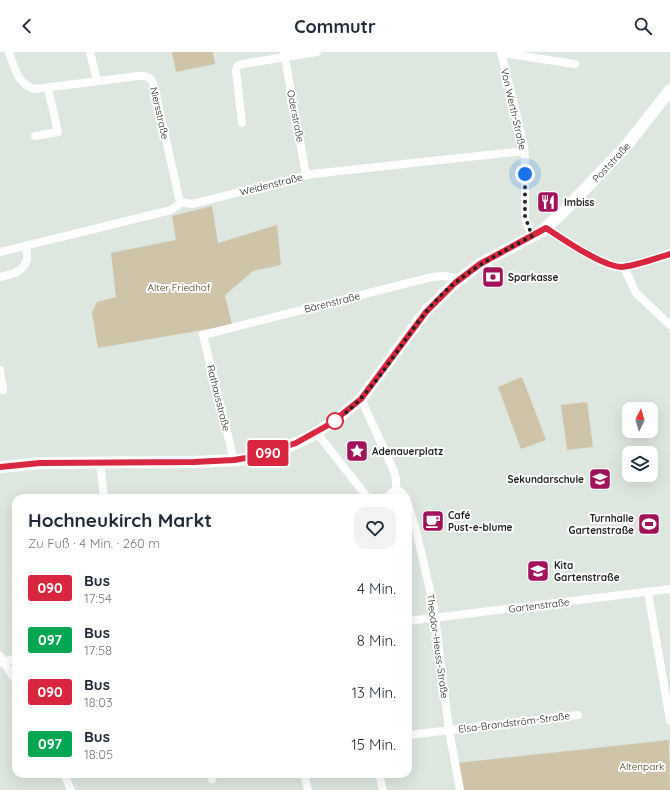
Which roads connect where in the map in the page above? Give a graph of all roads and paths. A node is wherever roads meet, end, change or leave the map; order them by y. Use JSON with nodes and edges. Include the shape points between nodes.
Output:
{"nodes":[{"id":1,"x":9,"y":52,"type":"edge"},
{"id":2,"x":90,"y":52,"type":"edge"},
{"id":3,"x":317,"y":52,"type":"edge"},
{"id":4,"x":501,"y":52,"type":"edge"},
{"id":5,"x":284,"y":55,"type":"edge"},
{"id":6,"x":575,"y":64,"type":"dead end"},
{"id":7,"x":97,"y":81,"type":"junction"},
{"id":8,"x":48,"y":88,"type":"junction"},
{"id":9,"x":670,"y":90,"type":"edge"},
{"id":10,"x":242,"y":123,"type":"dead end"},
{"id":11,"x":35,"y":136,"type":"dead end"},
{"id":12,"x":524,"y":152,"type":"junction"},
{"id":13,"x":306,"y":175,"type":"junction"},
{"id":14,"x":180,"y":202,"type":"junction"},
{"id":15,"x":546,"y":228,"type":"junction"},
{"id":16,"x":532,"y":236,"type":"junction"},
{"id":17,"x":26,"y":246,"type":"junction"},
{"id":18,"x":0,"y":252,"type":"edge"},
{"id":19,"x":670,"y":254,"type":"edge"},
{"id":20,"x":624,"y":267,"type":"junction"},
{"id":21,"x":0,"y":277,"type":"edge"},
{"id":22,"x":460,"y":278,"type":"junction"},
{"id":23,"x":670,"y":325,"type":"edge"},
{"id":24,"x":204,"y":335,"type":"joint"},
{"id":25,"x":0,"y":370,"type":"edge"},
{"id":26,"x":3,"y":390,"type":"dead end"},
{"id":27,"x":361,"y":399,"type":"junction"},
{"id":28,"x":316,"y":432,"type":"junction"},
{"id":29,"x":234,"y":460,"type":"junction"},
{"id":30,"x":100,"y":462,"type":"junction"},
{"id":31,"x":0,"y":467,"type":"edge"},
{"id":32,"x":396,"y":489,"type":"junction"},
{"id":33,"x":104,"y":494,"type":"edge"},
{"id":34,"x":365,"y":494,"type":"edge"},
{"id":35,"x":390,"y":494,"type":"edge"},
{"id":36,"x":403,"y":494,"type":"edge"},
{"id":37,"x":412,"y":517,"type":"edge"},
{"id":38,"x":670,"y":589,"type":"edge"},
{"id":39,"x":648,"y":592,"type":"junction"},
{"id":40,"x":435,"y":617,"type":"junction"},
{"id":41,"x":412,"y":620,"type":"edge"},
{"id":42,"x":12,"y":659,"type":"edge"},
{"id":43,"x":1,"y":660,"type":"edge"},
{"id":44,"x":12,"y":676,"type":"edge"},
{"id":45,"x":578,"y":715,"type":"dead end"},
{"id":46,"x":670,"y":720,"type":"edge"},
{"id":47,"x":450,"y":730,"type":"junction"},
{"id":48,"x":412,"y":735,"type":"edge"},
{"id":49,"x":66,"y":778,"type":"edge"},
{"id":50,"x":305,"y":778,"type":"edge"},
{"id":51,"x":381,"y":778,"type":"edge"},
{"id":52,"x":71,"y":790,"type":"edge"},
{"id":53,"x":308,"y":790,"type":"edge"},
{"id":54,"x":383,"y":790,"type":"edge"},
{"id":55,"x":460,"y":790,"type":"edge"}],
"edges":[{"from":1,"to":8,"type":"street","name":"Niersstraße","via":[[17,74],[24,84],[35,89]]},
{"from":2,"to":7,"type":"street"},
{"from":3,"to":5,"type":"street"},
{"from":4,"to":6,"type":"street","name":"Von Werth-Straße"},
{"from":4,"to":12,"type":"street","name":"Von Werth-Straße"},
{"from":5,"to":10,"type":"street","via":[[238,66],[236,71]]},
{"from":5,"to":13,"type":"street","name":"Oderstraße"},
{"from":7,"to":8,"type":"street","name":"Niersstraße"},
{"from":7,"to":14,"type":"street","name":"Niersstraße","via":[[141,76],[153,82]]},
{"from":8,"to":11,"type":"street","via":[[58,132]]},
{"from":9,"to":15,"type":"street","name":"Poststraße","via":[[623,149]]},
{"from":12,"to":13,"type":"street","name":"Weidenstraße"},
{"from":12,"to":16,"type":"street","name":"Von Werth-Straße","via":[[525,216]]},
{"from":13,"to":14,"type":"street","name":"Weidenstraße","via":[[192,204]]},
{"from":14,"to":17,"type":"street","via":[[171,210]]},
{"from":15,"to":16,"type":"street","name":"Poststraße"},
{"from":15,"to":20,"type":"street","via":[[603,263]]},
{"from":16,"to":22,"type":"street","name":"Poststraße","via":[[485,261]]},
{"from":17,"to":18,"type":"street"},
{"from":17,"to":21,"type":"street","via":[[27,259],[22,267],[12,274]]},
{"from":19,"to":20,"type":"street"},
{"from":20,"to":23,"type":"street","via":[[636,293]]},
{"from":22,"to":24,"type":"street","name":"Bärenstraße","via":[[432,277]]},
{"from":22,"to":27,"type":"street","name":"Poststraße","via":[[426,312]]},
{"from":24,"to":29,"type":"street","name":"Rathausstraße"},
{"from":25,"to":26,"type":"street"},
{"from":27,"to":28,"type":"street","name":"Poststraße"},
{"from":27,"to":32,"type":"street","via":[[394,471]]},
{"from":28,"to":29,"type":"street","name":"Poststraße","via":[[276,450]]},
{"from":28,"to":34,"type":"street"},
{"from":29,"to":30,"type":"street","name":"Poststraße"},
{"from":30,"to":31,"type":"street","name":"Poststraße"},
{"from":30,"to":33,"type":"street"},
{"from":32,"to":35,"type":"street"},
{"from":32,"to":36,"type":"street"},
{"from":37,"to":40,"type":"street","name":"Theodor-Heuss-Straße"},
{"from":38,"to":39,"type":"street","name":"Gartenstraße"},
{"from":39,"to":40,"type":"street","name":"Gartenstraße"},
{"from":39,"to":46,"type":"street"},
{"from":40,"to":41,"type":"street","name":"Gartenstraße"},
{"from":40,"to":47,"type":"street","name":"Theodor-Heuss-Straße"},
{"from":42,"to":43,"type":"street"},
{"from":43,"to":44,"type":"street"},
{"from":45,"to":47,"type":"street","name":"Elsa-Brandström-Straße"},
{"from":47,"to":48,"type":"street","name":"Elsa-Brandström-Straße"},
{"from":47,"to":55,"type":"street","name":"Theodor-Heuss-Straße"},
{"from":49,"to":52,"type":"street"},
{"from":50,"to":53,"type":"street"},
{"from":51,"to":54,"type":"street"}]}
